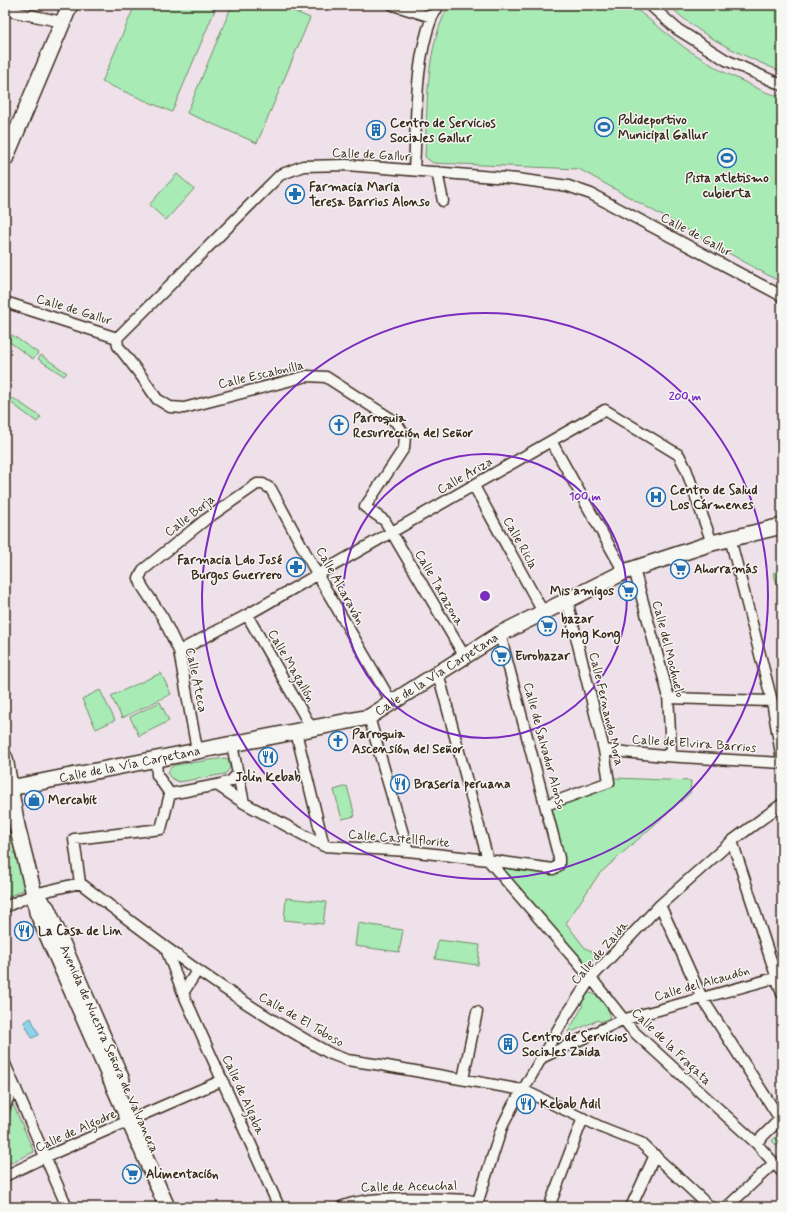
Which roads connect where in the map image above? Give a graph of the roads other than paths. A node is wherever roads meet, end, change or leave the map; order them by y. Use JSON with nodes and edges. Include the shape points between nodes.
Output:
{"nodes":[{"id":1,"x":70,"y":5,"type":"edge"},
{"id":2,"x":393,"y":5,"type":"edge"},
{"id":3,"x":439,"y":5,"type":"edge"},
{"id":4,"x":650,"y":5,"type":"edge"},
{"id":5,"x":5,"y":10,"type":"edge"},
{"id":6,"x":432,"y":16,"type":"junction"},
{"id":7,"x":63,"y":22,"type":"junction"},
{"id":8,"x":782,"y":85,"type":"edge"},
{"id":9,"x":5,"y":159,"type":"edge"},
{"id":10,"x":414,"y":170,"type":"junction"},
{"id":11,"x":437,"y":172,"type":"junction"},
{"id":12,"x":443,"y":201,"type":"dead end"},
{"id":13,"x":782,"y":296,"type":"edge"},
{"id":14,"x":5,"y":302,"type":"edge"},
{"id":15,"x":117,"y":338,"type":"junction"},
{"id":16,"x":551,"y":441,"type":"junction"},
{"id":17,"x":263,"y":484,"type":"joint"},
{"id":18,"x":474,"y":486,"type":"junction"},
{"id":19,"x":782,"y":526,"type":"edge"},
{"id":20,"x":391,"y":532,"type":"junction"},
{"id":21,"x":730,"y":538,"type":"junction"},
{"id":22,"x":712,"y":543,"type":"junction"},
{"id":23,"x":629,"y":571,"type":"junction"},
{"id":24,"x":317,"y":574,"type":"junction"},
{"id":25,"x":139,"y":578,"type":"joint"},
{"id":26,"x":567,"y":600,"type":"junction"},
{"id":27,"x":543,"y":612,"type":"junction"},
{"id":28,"x":247,"y":615,"type":"junction"},
{"id":29,"x":500,"y":634,"type":"junction"},
{"id":30,"x":179,"y":651,"type":"junction"},
{"id":31,"x":465,"y":657,"type":"junction"},
{"id":32,"x":438,"y":673,"type":"junction"},
{"id":33,"x":668,"y":698,"type":"junction"},
{"id":34,"x":772,"y":701,"type":"junction"},
{"id":35,"x":392,"y":703,"type":"junction"},
{"id":36,"x":369,"y":716,"type":"junction"},
{"id":37,"x":312,"y":729,"type":"junction"},
{"id":38,"x":296,"y":732,"type":"junction"},
{"id":39,"x":232,"y":745,"type":"junction"},
{"id":40,"x":197,"y":750,"type":"junction"},
{"id":41,"x":604,"y":750,"type":"junction"},
{"id":42,"x":664,"y":756,"type":"junction"},
{"id":43,"x":5,"y":758,"type":"edge"},
{"id":44,"x":156,"y":760,"type":"junction"},
{"id":45,"x":782,"y":760,"type":"edge"},
{"id":46,"x":782,"y":763,"type":"edge"},
{"id":47,"x":238,"y":773,"type":"junction"},
{"id":48,"x":217,"y":785,"type":"junction"},
{"id":49,"x":8,"y":788,"type":"edge"},
{"id":50,"x":170,"y":794,"type":"junction"},
{"id":51,"x":244,"y":803,"type":"junction"},
{"id":52,"x":782,"y":804,"type":"edge"},
{"id":53,"x":546,"y":805,"type":"junction"},
{"id":54,"x":732,"y":841,"type":"junction"},
{"id":55,"x":324,"y":846,"type":"junction"},
{"id":56,"x":408,"y":851,"type":"junction"},
{"id":57,"x":488,"y":860,"type":"junction"},
{"id":58,"x":559,"y":865,"type":"joint"},
{"id":59,"x":80,"y":883,"type":"junction"},
{"id":60,"x":34,"y":894,"type":"junction"},
{"id":61,"x":660,"y":905,"type":"junction"},
{"id":62,"x":5,"y":907,"type":"edge"},
{"id":63,"x":166,"y":949,"type":"junction"},
{"id":64,"x":197,"y":971,"type":"junction"},
{"id":65,"x":779,"y":976,"type":"edge"},
{"id":66,"x":591,"y":978,"type":"junction"},
{"id":67,"x":183,"y":993,"type":"junction"},
{"id":68,"x":782,"y":994,"type":"edge"},
{"id":69,"x":702,"y":998,"type":"junction"},
{"id":70,"x":477,"y":1012,"type":"dead end"},
{"id":71,"x":622,"y":1020,"type":"junction"},
{"id":72,"x":541,"y":1058,"type":"junction"},
{"id":73,"x":5,"y":1064,"type":"edge"},
{"id":74,"x":463,"y":1079,"type":"junction"},
{"id":75,"x":223,"y":1080,"type":"junction"},
{"id":76,"x":16,"y":1089,"type":"junction"},
{"id":77,"x":523,"y":1090,"type":"junction"},
{"id":78,"x":5,"y":1106,"type":"edge"},
{"id":79,"x":583,"y":1118,"type":"junction"},
{"id":80,"x":781,"y":1118,"type":"edge"},
{"id":81,"x":134,"y":1119,"type":"junction"},
{"id":82,"x":756,"y":1143,"type":"junction"},
{"id":83,"x":655,"y":1155,"type":"junction"},
{"id":84,"x":45,"y":1157,"type":"junction"},
{"id":85,"x":774,"y":1163,"type":"junction"},
{"id":86,"x":782,"y":1172,"type":"edge"},
{"id":87,"x":5,"y":1176,"type":"edge"},
{"id":88,"x":477,"y":1205,"type":"edge"},
{"id":89,"x":67,"y":1207,"type":"edge"},
{"id":90,"x":167,"y":1207,"type":"edge"},
{"id":91,"x":178,"y":1207,"type":"edge"},
{"id":92,"x":279,"y":1207,"type":"edge"},
{"id":93,"x":341,"y":1207,"type":"edge"},
{"id":94,"x":549,"y":1207,"type":"edge"},
{"id":95,"x":631,"y":1207,"type":"edge"},
{"id":96,"x":710,"y":1207,"type":"edge"},
{"id":97,"x":727,"y":1207,"type":"edge"}],
"edges":[{"from":1,"to":7,"type":"street"},
{"from":2,"to":6,"type":"street"},
{"from":3,"to":6,"type":"street"},
{"from":4,"to":8,"type":"street","via":[[677,29],[726,60]]},
{"from":5,"to":7,"type":"street"},
{"from":6,"to":10,"type":"street","via":[[421,56]]},
{"from":7,"to":9,"type":"street"},
{"from":10,"to":11,"type":"street","name":"Calle de Gallur"},
{"from":10,"to":15,"type":"street","name":"Calle de Gallur","via":[[303,166],[280,175]]},
{"from":11,"to":12,"type":"street"},
{"from":11,"to":13,"type":"street","name":"Calle de Gallur","via":[[568,186],[591,194]]},
{"from":14,"to":15,"type":"street","name":"Calle de Gallur"},
{"from":15,"to":20,"type":"street","name":"Calle Escalonilla","via":[[118,346],[157,399],[170,407],[184,408],[307,376],[326,377],[396,422],[405,436],[404,448],[365,507],[385,521]]},
{"from":16,"to":18,"type":"street","name":"Calle Ariza"},
{"from":16,"to":22,"type":"street","name":"Calle Ariza","via":[[605,410],[679,456]]},
{"from":16,"to":23,"type":"street","name":"Calle del Mochuelo"},
{"from":17,"to":24,"type":"street","name":"Calle Alcaraván","via":[[271,489]]},
{"from":17,"to":25,"type":"street","name":"Calle Borja","via":[[250,487],[205,520],[143,570]]},
{"from":18,"to":20,"type":"street","name":"Calle Ariza"},
{"from":18,"to":27,"type":"street","name":"Calle Ricla"},
{"from":19,"to":21,"type":"street","name":"Calle de la Vía Carpetana"},
{"from":20,"to":24,"type":"street","name":"Calle Ariza"},
{"from":20,"to":31,"type":"street","name":"Calle Tarazona"},
{"from":21,"to":22,"type":"street","name":"Calle de la Vía Carpetana"},
{"from":21,"to":34,"type":"street"},
{"from":22,"to":23,"type":"street","name":"Calle de la Vía Carpetana"},
{"from":23,"to":26,"type":"street","name":"Calle de la Vía Carpetana"},
{"from":23,"to":33,"type":"street","name":"Calle del Mochuelo"},
{"from":24,"to":28,"type":"street","name":"Calle Ariza"},
{"from":24,"to":35,"type":"street","name":"Calle Alcaraván"},
{"from":25,"to":30,"type":"street","name":"Calle Ateca"},
{"from":26,"to":27,"type":"street","name":"Calle de la Vía Carpetana"},
{"from":26,"to":41,"type":"street","name":"Calle Fernando Mora"},
{"from":27,"to":29,"type":"street","name":"Calle de la Vía Carpetana"},
{"from":28,"to":30,"type":"street","name":"Calle Ariza"},
{"from":28,"to":37,"type":"street","name":"Calle Magallón"},
{"from":29,"to":31,"type":"street","name":"Calle de la Vía Carpetana"},
{"from":29,"to":53,"type":"street","name":"Calle de Salvador Alonso"},
{"from":30,"to":40,"type":"street","name":"Calle Ateca"},
{"from":31,"to":32,"type":"street","name":"Calle de la Vía Carpetana"},
{"from":32,"to":35,"type":"street","name":"Calle de la Vía Carpetana"},
{"from":32,"to":57,"type":"street"},
{"from":33,"to":34,"type":"street"},
{"from":33,"to":42,"type":"street","name":"Calle del Mochuelo","via":[[671,752]]},
{"from":34,"to":45,"type":"street"},
{"from":35,"to":36,"type":"street","name":"Calle de la Vía Carpetana"},
{"from":36,"to":37,"type":"street","name":"Calle de la Vía Carpetana"},
{"from":36,"to":56,"type":"street"},
{"from":37,"to":38,"type":"street","name":"Calle de la Vía Carpetana"},
{"from":38,"to":39,"type":"street","name":"Calle de la Vía Carpetana"},
{"from":38,"to":55,"type":"street"},
{"from":39,"to":40,"type":"street","name":"Calle de la Vía Carpetana"},
{"from":39,"to":47,"type":"street"},
{"from":40,"to":44,"type":"street","name":"Calle de la Vía Carpetana"},
{"from":41,"to":42,"type":"street","name":"Calle de Elvira Barrios"},
{"from":41,"to":53,"type":"street","name":"Calle Fernando Mora","via":[[609,782]]},
{"from":42,"to":46,"type":"street","name":"Calle de Elvira Barrios"},
{"from":43,"to":49,"type":"street","name":"Avenida de Nuestra Señora de Valvanera"},
{"from":44,"to":49,"type":"street","name":"Calle de la Vía Carpetana"},
{"from":44,"to":50,"type":"street","via":[[157,775]]},
{"from":47,"to":48,"type":"street","via":[[231,781]]},
{"from":47,"to":51,"type":"street"},
{"from":48,"to":50,"type":"street"},
{"from":48,"to":51,"type":"street","name":"Calle Castellflorite"},
{"from":49,"to":60,"type":"street","name":"Avenida de Nuestra Señora de Valvanera"},
{"from":50,"to":59,"type":"street","via":[[161,829],[74,839]]},
{"from":51,"to":55,"type":"street","name":"Calle Castellflorite"},
{"from":52,"to":54,"type":"street","name":"Calle de Zaida"},
{"from":53,"to":58,"type":"street","name":"Calle de Salvador Alonso"},
{"from":54,"to":61,"type":"street","name":"Calle de Zaida"},
{"from":54,"to":65,"type":"street"},
{"from":55,"to":56,"type":"street","name":"Calle Castellflorite"},
{"from":56,"to":57,"type":"street","name":"Calle Castellflorite"},
{"from":57,"to":58,"type":"street","name":"Calle Castellflorite","via":[[553,869]]},
{"from":57,"to":66,"type":"street","name":"Calle de la Fragata"},
{"from":59,"to":60,"type":"street"},
{"from":59,"to":63,"type":"street","name":"Calle de El Toboso"},
{"from":60,"to":62,"type":"street"},
{"from":60,"to":81,"type":"street","name":"Avenida de Nuestra Señora de Valvanera","via":[[47,908]]},
{"from":61,"to":66,"type":"street","name":"Calle de Zaida"},
{"from":61,"to":69,"type":"street"},
{"from":63,"to":64,"type":"street","name":"Calle de El Toboso"},
{"from":63,"to":67,"type":"street","name":"Calle de Algaba"},
{"from":64,"to":67,"type":"street"},
{"from":64,"to":74,"type":"street","name":"Calle de El Toboso","via":[[227,992],[331,1054],[347,1060]]},
{"from":65,"to":68,"type":"street"},
{"from":65,"to":69,"type":"street","name":"Calle del Alcaudón"},
{"from":66,"to":71,"type":"street","name":"Calle de la Fragata"},
{"from":66,"to":72,"type":"street","name":"Calle de Zaida"},
{"from":67,"to":75,"type":"street","name":"Calle de Algaba"},
{"from":69,"to":71,"type":"street","name":"Calle del Alcaudón"},
{"from":69,"to":80,"type":"street"},
{"from":70,"to":74,"type":"street"},
{"from":71,"to":72,"type":"street","name":"Calle del Alcaudón"},
{"from":71,"to":82,"type":"street","name":"Calle de la Fragata"},
{"from":72,"to":77,"type":"street","name":"Calle de Zaida"},
{"from":73,"to":76,"type":"street"},
{"from":74,"to":77,"type":"street","name":"Calle de El Toboso"},
{"from":75,"to":81,"type":"street","name":"Calle de Algodre"},
{"from":75,"to":92,"type":"street","name":"Calle de Algaba"},
{"from":76,"to":78,"type":"street","via":[[10,1094]]},
{"from":76,"to":84,"type":"street"},
{"from":77,"to":79,"type":"street","name":"Calle de El Toboso"},
{"from":77,"to":88,"type":"street","name":"Calle de Zaida","via":[[512,1105],[502,1127]]},
{"from":79,"to":83,"type":"street","name":"Calle de El Toboso","via":[[641,1143]]},
{"from":79,"to":94,"type":"street"},
{"from":80,"to":82,"type":"street"},
{"from":81,"to":84,"type":"street","name":"Calle de Algodre"},
{"from":81,"to":90,"type":"street","name":"Avenida de Nuestra Señora de Valvanera"},
{"from":81,"to":91,"type":"street","name":"Avenida de Nuestra Señora de Valvanera"},
{"from":82,"to":85,"type":"street","name":"Calle de la Fragata"},
{"from":83,"to":95,"type":"street"},
{"from":83,"to":96,"type":"street","name":"Calle de El Toboso"},
{"from":84,"to":87,"type":"street","name":"Calle de Algodre"},
{"from":84,"to":89,"type":"street"},
{"from":85,"to":86,"type":"street","name":"Calle de la Fragata"},
{"from":85,"to":97,"type":"street"},
{"from":88,"to":93,"type":"street","name":"Calle de Aceuchal","via":[[468,1200],[385,1199],[354,1201]]}]}
